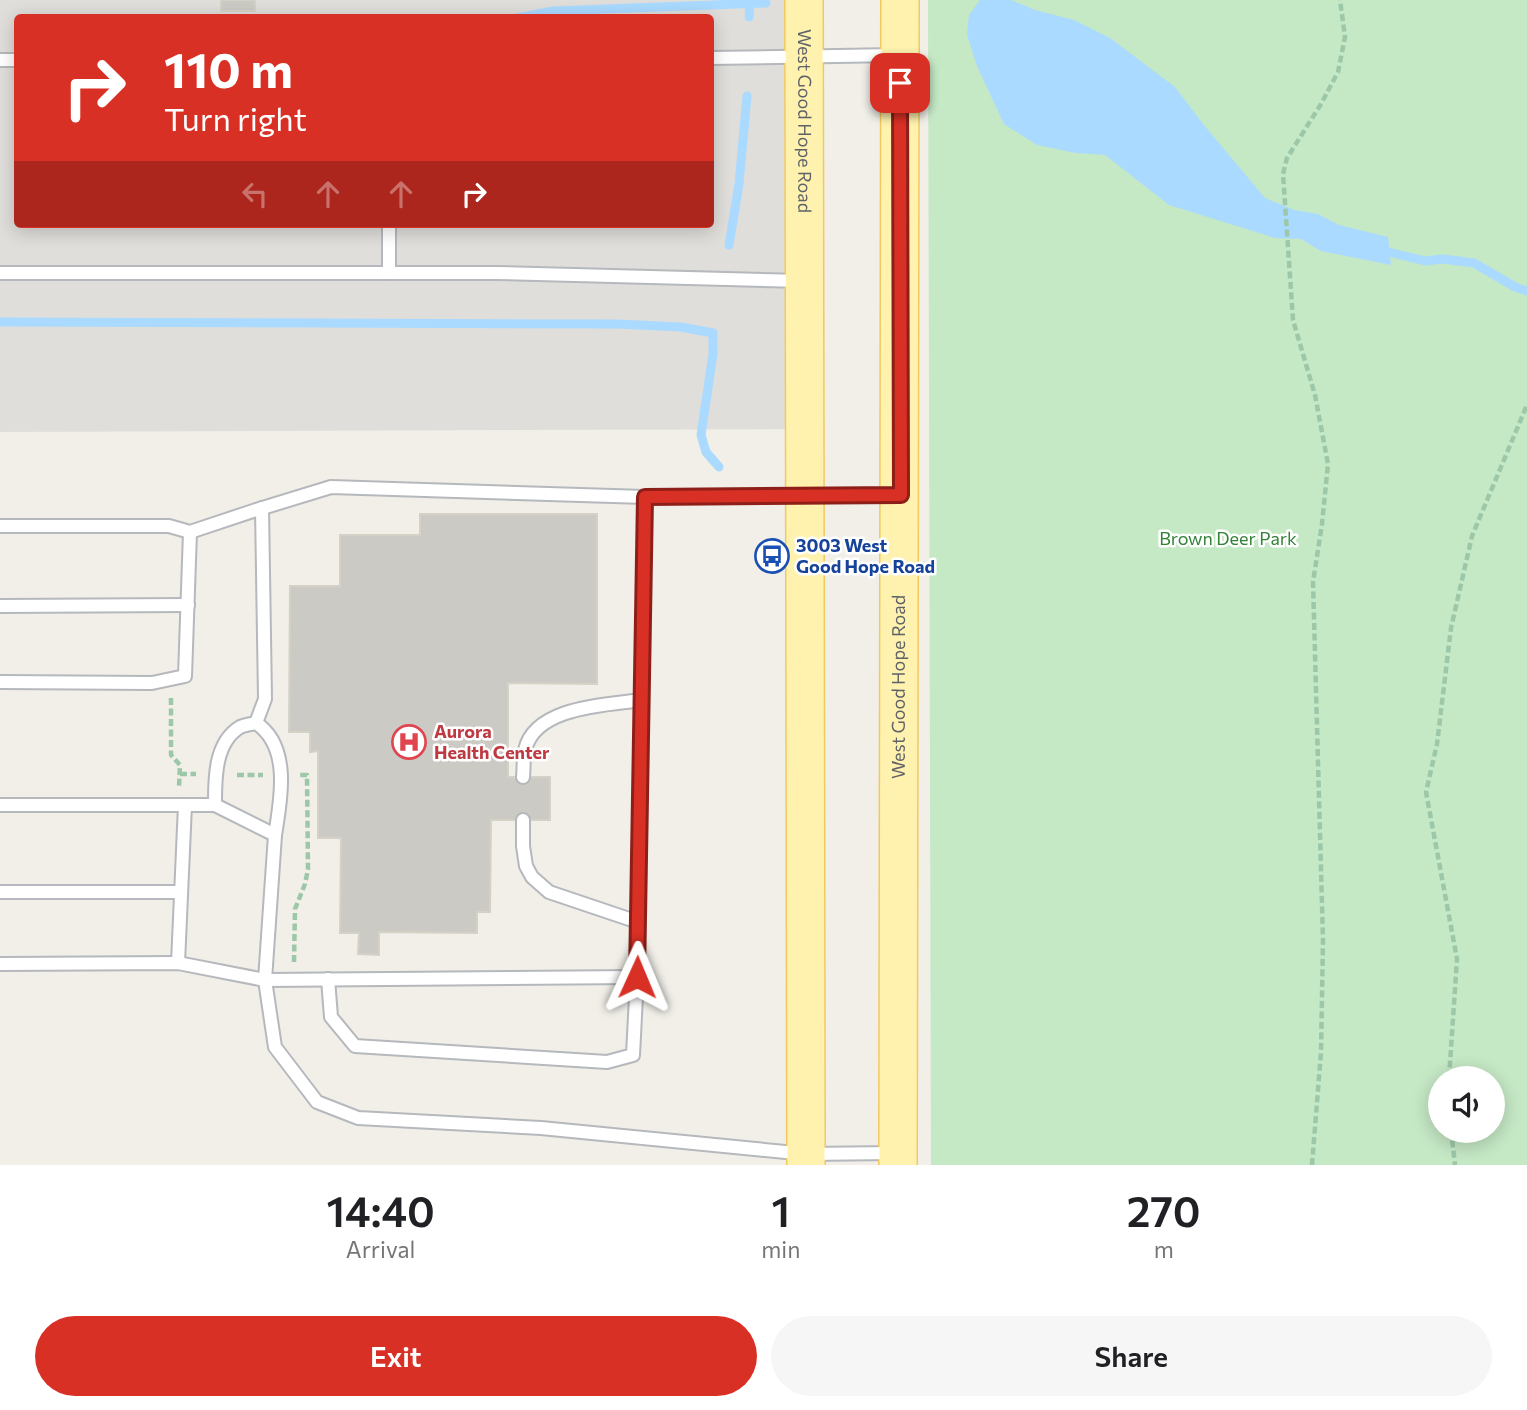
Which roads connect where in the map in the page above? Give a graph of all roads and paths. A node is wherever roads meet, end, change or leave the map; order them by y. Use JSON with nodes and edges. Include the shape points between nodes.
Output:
{"nodes":[{"id":1,"x":804,"y":0,"type":"edge"},
{"id":2,"x":900,"y":0,"type":"edge"},
{"id":3,"x":1340,"y":0,"type":"edge"},
{"id":4,"x":900,"y":55,"type":"junction"},
{"id":5,"x":804,"y":57,"type":"junction"},
{"id":6,"x":714,"y":58,"type":"edge"},
{"id":7,"x":389,"y":228,"type":"edge"},
{"id":8,"x":0,"y":273,"type":"edge"},
{"id":9,"x":389,"y":273,"type":"junction"},
{"id":10,"x":804,"y":281,"type":"junction"},
{"id":11,"x":1527,"y":405,"type":"edge"},
{"id":12,"x":804,"y":495,"type":"junction"},
{"id":13,"x":901,"y":495,"type":"junction"},
{"id":14,"x":645,"y":497,"type":"junction"},
{"id":15,"x":262,"y":508,"type":"junction"},
{"id":16,"x":0,"y":526,"type":"edge"},
{"id":17,"x":190,"y":532,"type":"junction"},
{"id":18,"x":188,"y":605,"type":"junction"},
{"id":19,"x":0,"y":606,"type":"edge"},
{"id":20,"x":171,"y":679,"type":"junction"},
{"id":21,"x":0,"y":682,"type":"edge"},
{"id":22,"x":642,"y":700,"type":"junction"},
{"id":23,"x":256,"y":723,"type":"junction"},
{"id":24,"x":523,"y":777,"type":"dead end"},
{"id":25,"x":0,"y":805,"type":"edge"},
{"id":26,"x":182,"y":805,"type":"junction"},
{"id":27,"x":215,"y":805,"type":"junction"},
{"id":28,"x":523,"y":820,"type":"dead end"},
{"id":29,"x":275,"y":835,"type":"junction"},
{"id":30,"x":0,"y":892,"type":"edge"},
{"id":31,"x":181,"y":892,"type":"junction"},
{"id":32,"x":638,"y":922,"type":"junction"},
{"id":33,"x":178,"y":963,"type":"junction"},
{"id":34,"x":0,"y":964,"type":"edge"},
{"id":35,"x":637,"y":977,"type":"junction"},
{"id":36,"x":328,"y":979,"type":"junction"},
{"id":37,"x":265,"y":980,"type":"junction"},
{"id":38,"x":1449,"y":1066,"type":"edge"},
{"id":39,"x":1452,"y":1143,"type":"edge"},
{"id":40,"x":898,"y":1159,"type":"edge"},
{"id":41,"x":806,"y":1160,"type":"edge"},
{"id":42,"x":1312,"y":1165,"type":"edge"},
{"id":43,"x":1455,"y":1165,"type":"edge"}],
"edges":[{"from":1,"to":5,"type":"main road","name":"West Good Hope Road"},
{"from":2,"to":4,"type":"main road","name":"West Good Hope Road"},
{"from":3,"to":42,"type":"path","via":[[1345,37],[1338,72],[1287,158],[1283,174],[1293,320],[1315,395],[1328,464],[1313,582],[1322,942],[1321,1052]]},
{"from":4,"to":5,"type":"lane"},
{"from":4,"to":13,"type":"main road","name":"West Good Hope Road"},
{"from":5,"to":6,"type":"lane"},
{"from":5,"to":10,"type":"main road","name":"West Good Hope Road"},
{"from":7,"to":9,"type":"lane"},
{"from":8,"to":9,"type":"lane"},
{"from":9,"to":10,"type":"lane"},
{"from":10,"to":12,"type":"main road","name":"West Good Hope Road"},
{"from":11,"to":38,"type":"path","via":[[1472,536],[1451,628],[1437,744],[1426,792],[1457,959]]},
{"from":12,"to":13,"type":"lane"},
{"from":12,"to":14,"type":"lane"},
{"from":12,"to":41,"type":"main road","name":"West Good Hope Road"},
{"from":13,"to":40,"type":"main road","name":"West Good Hope Road"},
{"from":14,"to":15,"type":"lane","via":[[331,487]]},
{"from":14,"to":22,"type":"lane"},
{"from":15,"to":17,"type":"lane"},
{"from":15,"to":23,"type":"lane","via":[[265,699]]},
{"from":16,"to":17,"type":"lane","via":[[169,526]]},
{"from":17,"to":18,"type":"lane"},
{"from":18,"to":19,"type":"lane"},
{"from":18,"to":20,"type":"lane","via":[[185,677]]},
{"from":20,"to":21,"type":"lane","via":[[152,683]]},
{"from":20,"to":26,"type":"path","via":[[172,755],[180,765]]},
{"from":22,"to":24,"type":"lane","via":[[564,712],[545,722],[525,747]]},
{"from":22,"to":32,"type":"lane"},
{"from":23,"to":27,"type":"lane","via":[[239,727],[223,746],[216,768]]},
{"from":23,"to":29,"type":"lane","via":[[268,731],[279,763],[282,791]]},
{"from":25,"to":26,"type":"lane"},
{"from":26,"to":27,"type":"lane"},
{"from":26,"to":31,"type":"lane"},
{"from":27,"to":29,"type":"lane"},
{"from":28,"to":32,"type":"lane","via":[[526,866],[548,892]]},
{"from":29,"to":37,"type":"lane"},
{"from":30,"to":31,"type":"lane"},
{"from":31,"to":33,"type":"lane"},
{"from":32,"to":35,"type":"lane"},
{"from":33,"to":34,"type":"lane"},
{"from":33,"to":37,"type":"lane"},
{"from":35,"to":36,"type":"lane"},
{"from":35,"to":36,"type":"lane","via":[[633,1055],[607,1062],[355,1046],[331,1017]]},
{"from":36,"to":37,"type":"lane"},
{"from":37,"to":41,"type":"lane","via":[[275,1047],[317,1102],[358,1118],[541,1128]]},
{"from":39,"to":43,"type":"path"},
{"from":40,"to":41,"type":"lane"}]}
